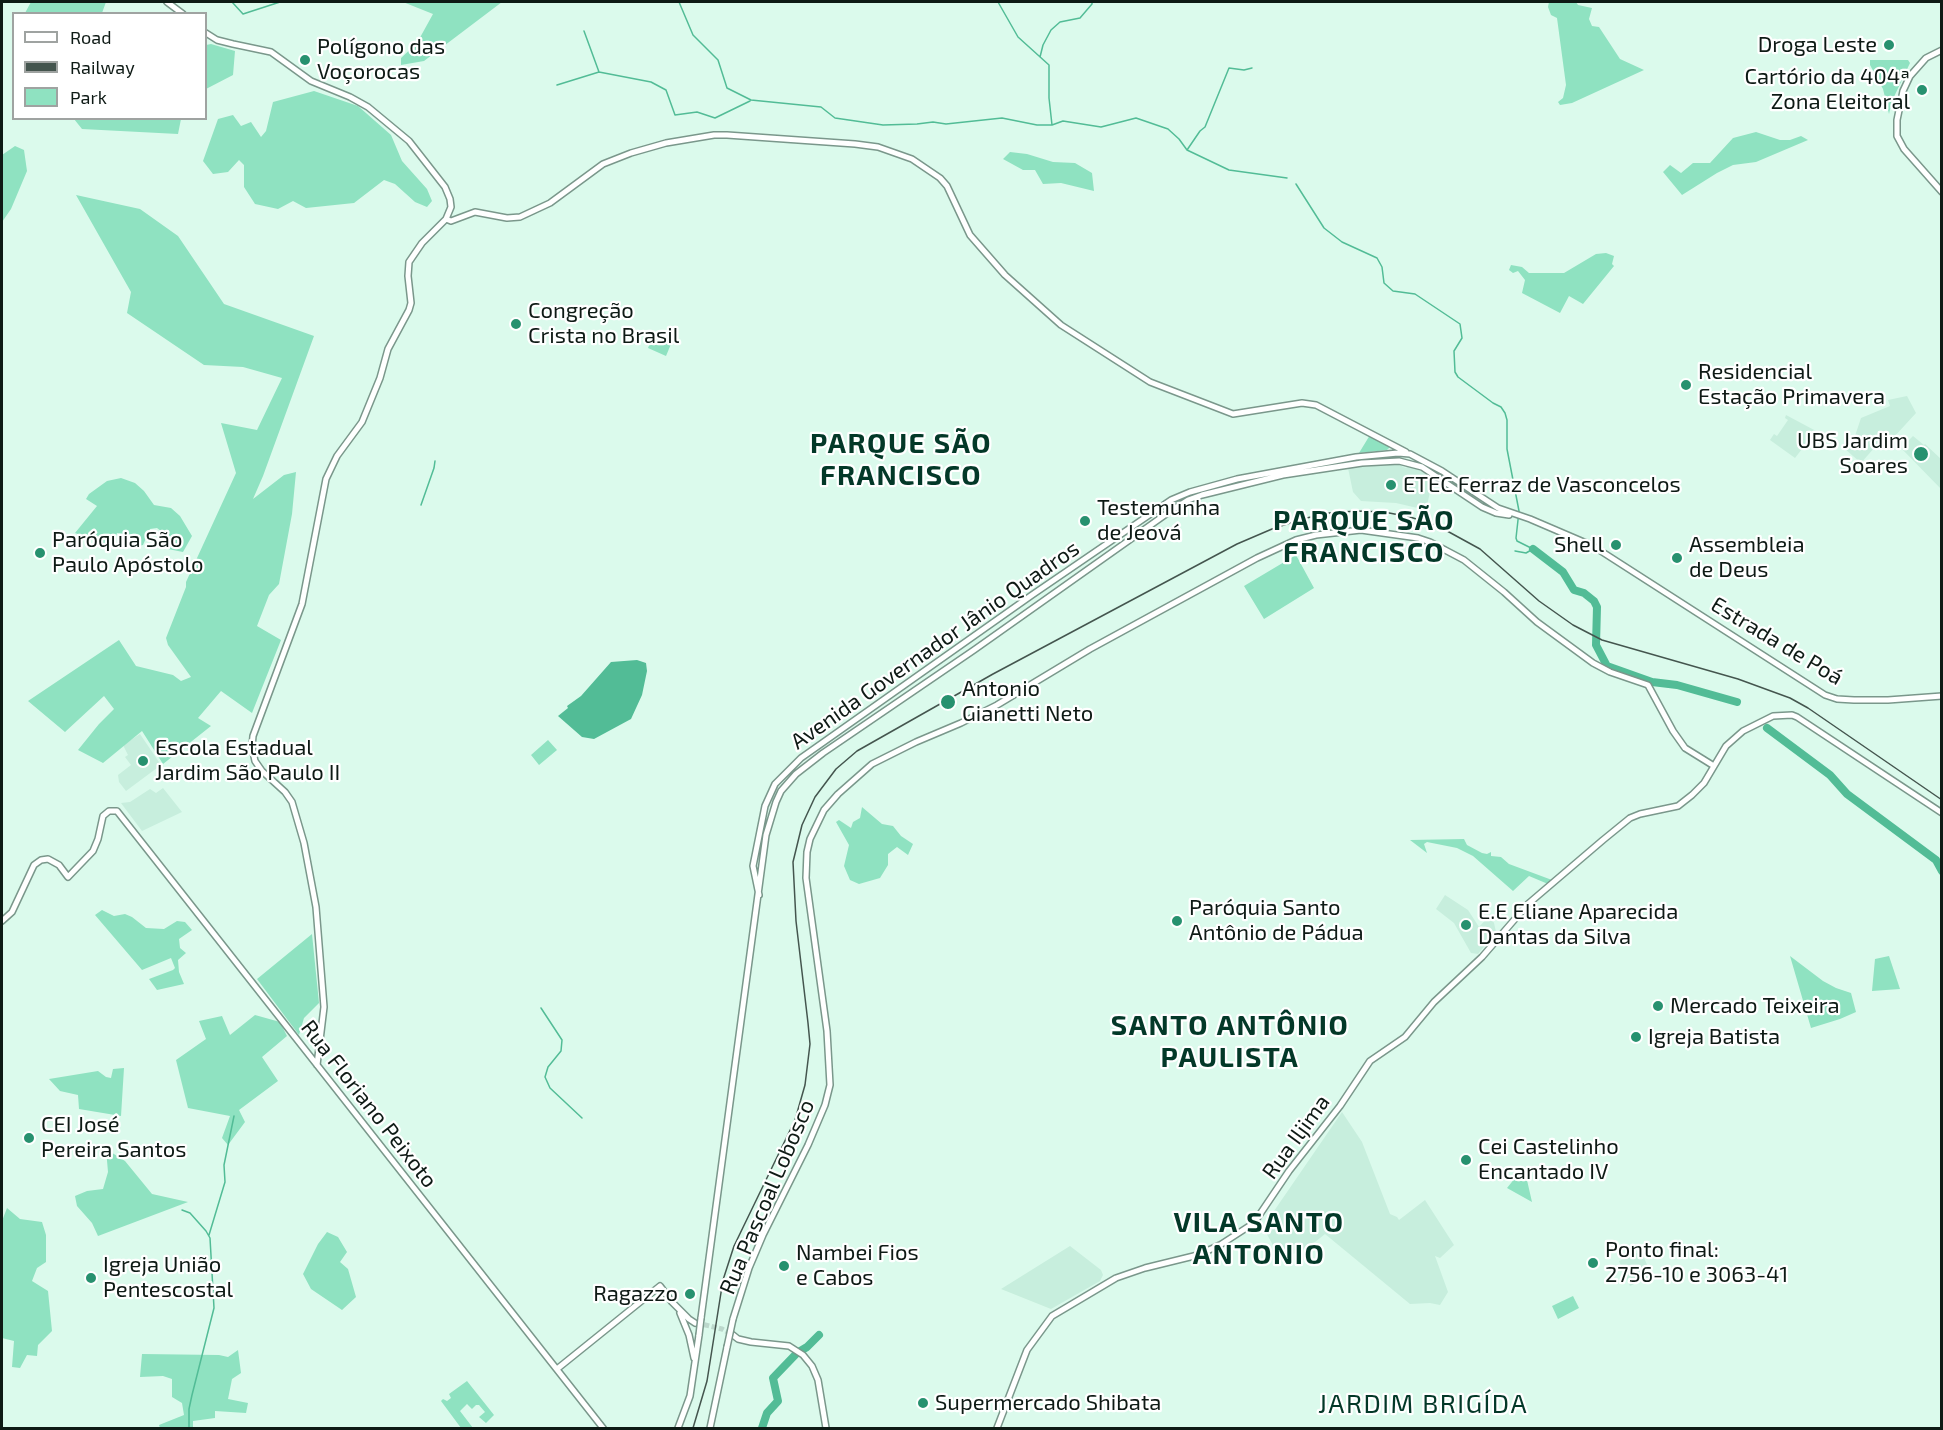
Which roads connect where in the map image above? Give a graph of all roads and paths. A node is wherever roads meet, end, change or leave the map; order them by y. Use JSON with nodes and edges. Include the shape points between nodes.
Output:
{"nodes":[{"id":1,"x":167,"y":2,"type":"edge"},
{"id":2,"x":180,"y":12,"type":"edge"},
{"id":3,"x":207,"y":33,"type":"edge"},
{"id":4,"x":1941,"y":50,"type":"edge"},
{"id":5,"x":1941,"y":192,"type":"edge"},
{"id":6,"x":446,"y":219,"type":"junction"},
{"id":7,"x":1391,"y":444,"type":"junction"},
{"id":8,"x":1398,"y":453,"type":"junction"},
{"id":9,"x":1410,"y":454,"type":"junction"},
{"id":10,"x":1406,"y":461,"type":"junction"},
{"id":11,"x":1219,"y":486,"type":"junction"},
{"id":12,"x":1469,"y":489,"type":"junction"},
{"id":13,"x":1462,"y":494,"type":"junction"},
{"id":14,"x":1178,"y":497,"type":"junction"},
{"id":15,"x":1182,"y":503,"type":"junction"},
{"id":16,"x":1516,"y":515,"type":"junction"},
{"id":17,"x":1039,"y":590,"type":"junction"},
{"id":18,"x":1028,"y":598,"type":"junction"},
{"id":19,"x":1047,"y":598,"type":"junction"},
{"id":20,"x":1034,"y":608,"type":"junction"},
{"id":21,"x":997,"y":620,"type":"junction"},
{"id":22,"x":989,"y":640,"type":"junction"},
{"id":23,"x":961,"y":645,"type":"junction"},
{"id":24,"x":933,"y":664,"type":"junction"},
{"id":25,"x":948,"y":667,"type":"junction"},
{"id":26,"x":935,"y":676,"type":"junction"},
{"id":27,"x":1941,"y":696,"type":"edge"},
{"id":28,"x":1714,"y":766,"type":"junction"},
{"id":29,"x":1941,"y":813,"type":"edge"},
{"id":30,"x":754,"y":862,"type":"junction"},
{"id":31,"x":763,"y":865,"type":"junction"},
{"id":32,"x":759,"y":895,"type":"junction"},
{"id":33,"x":2,"y":921,"type":"edge"},
{"id":34,"x":317,"y":1065,"type":"junction"},
{"id":35,"x":672,"y":1302,"type":"junction"},
{"id":36,"x":695,"y":1323,"type":"tunnel mouth"},
{"id":37,"x":733,"y":1335,"type":"tunnel mouth"},
{"id":38,"x":695,"y":1365,"type":"junction"},
{"id":39,"x":557,"y":1369,"type":"junction"},
{"id":40,"x":603,"y":1428,"type":"edge"},
{"id":41,"x":678,"y":1428,"type":"edge"},
{"id":42,"x":710,"y":1428,"type":"edge"},
{"id":43,"x":826,"y":1428,"type":"edge"},
{"id":44,"x":997,"y":1428,"type":"edge"}],
"edges":[{"from":1,"to":2,"type":"main road"},
{"from":3,"to":6,"type":"main road","via":[[225,42],[271,52],[311,81],[360,101],[375,112],[409,141],[445,187],[451,207]]},
{"from":4,"to":5,"type":"main road","via":[[1926,58],[1910,76],[1897,120],[1897,136],[1904,148]]},
{"from":6,"to":7,"type":"main road","via":[[451,221],[476,212],[519,217],[550,202],[603,164],[666,143],[727,135],[878,147],[912,159],[940,178],[948,186],[978,245],[1005,275],[1061,325],[1150,382],[1233,414],[1310,403]]},
{"from":6,"to":34,"type":"main road","via":[[409,262],[409,310],[388,349],[362,422],[326,479],[299,614],[253,736],[255,761],[292,802],[308,863],[316,907],[324,1007]]},
{"from":7,"to":8,"type":"main road"},
{"from":7,"to":9,"type":"main road"},
{"from":8,"to":9,"type":"main road"},
{"from":8,"to":10,"type":"main road"},
{"from":8,"to":11,"type":"main road","via":[[1345,458]]},
{"from":9,"to":12,"type":"main road"},
{"from":10,"to":11,"type":"main road","via":[[1362,463]]},
{"from":10,"to":13,"type":"main road"},
{"from":11,"to":14,"type":"main road","name":"Avenida Governador Jânio Quadros"},
{"from":11,"to":15,"type":"main road","name":"Avenida Governador Jânio Quadros"},
{"from":12,"to":13,"type":"main road"},
{"from":12,"to":16,"type":"main road"},
{"from":13,"to":16,"type":"main road","via":[[1491,511]]},
{"from":14,"to":15,"type":"main road"},
{"from":14,"to":17,"type":"main road","name":"Avenida Governador Jânio Quadros"},
{"from":15,"to":19,"type":"main road","name":"Avenida Governador Jânio Quadros"},
{"from":16,"to":27,"type":"main road","name":"Estrada de Poá","via":[[1593,546],[1825,695],[1854,700]]},
{"from":17,"to":18,"type":"main road","name":"Avenida Governador Jânio Quadros"},
{"from":17,"to":19,"type":"main road"},
{"from":18,"to":20,"type":"main road"},
{"from":18,"to":21,"type":"main road","name":"Avenida Governador Jânio Quadros"},
{"from":19,"to":20,"type":"main road","name":"Avenida Governador Jânio Quadros"},
{"from":20,"to":22,"type":"main road","name":"Avenida Governador Jânio Quadros"},
{"from":21,"to":22,"type":"main road"},
{"from":21,"to":23,"type":"main road","name":"Avenida Governador Jânio Quadros"},
{"from":22,"to":25,"type":"main road","name":"Avenida Governador Jânio Quadros"},
{"from":23,"to":24,"type":"main road","name":"Avenida Governador Jânio Quadros"},
{"from":23,"to":25,"type":"main road","via":[[945,660]]},
{"from":24,"to":26,"type":"main road"},
{"from":24,"to":30,"type":"main road","name":"Avenida Governador Jânio Quadros","via":[[801,758],[775,784],[765,806]]},
{"from":25,"to":26,"type":"main road","name":"Avenida Governador Jânio Quadros"},
{"from":26,"to":31,"type":"main road","name":"Avenida Governador Jânio Quadros","via":[[796,774],[781,791],[771,813]]},
{"from":28,"to":29,"type":"main road","name":"Rua Iljima","via":[[1730,742],[1755,725],[1773,716],[1797,717]]},
{"from":28,"to":42,"type":"main road","name":"Rua Pascoal Lobosco","bridge":true,"via":[[1689,751],[1676,736],[1648,685],[1593,663],[1453,553],[1418,538],[1361,530],[1316,535],[1267,553],[1090,649],[1011,697],[872,764],[824,810],[807,852],[806,878],[825,1011],[830,1085],[812,1136],[749,1268],[733,1319]]},
{"from":28,"to":44,"type":"main road","name":"Rua Iljima","via":[[1684,803],[1630,818],[1528,904],[1405,1037],[1370,1061],[1254,1223],[1198,1255],[1116,1278],[1053,1316],[1027,1350]]},
{"from":30,"to":31,"type":"main road"},
{"from":30,"to":32,"type":"main road","name":"Avenida Governador Jânio Quadros"},
{"from":31,"to":32,"type":"main road","name":"Avenida Governador Jânio Quadros"},
{"from":32,"to":38,"type":"main road","name":"Avenida Governador Jânio Quadros","bridge":true},
{"from":33,"to":34,"type":"main road","name":"Rua Floriano Peixoto","via":[[12,912],[37,863],[53,861],[68,877],[93,850],[105,814],[112,810],[119,813]]},
{"from":34,"to":39,"type":"main road","name":"Rua Floriano Peixoto"},
{"from":35,"to":36,"type":"main road"},
{"from":35,"to":38,"type":"main road","via":[[686,1324]]},
{"from":35,"to":39,"type":"main road","via":[[660,1286]]},
{"from":37,"to":43,"type":"main road","via":[[743,1341],[789,1346],[801,1352],[819,1380]]},
{"from":38,"to":41,"type":"main road","name":"Avenida Governador Jânio Quadros","via":[[690,1396]]},
{"from":39,"to":40,"type":"main road","name":"Rua Floriano Peixoto"}]}
